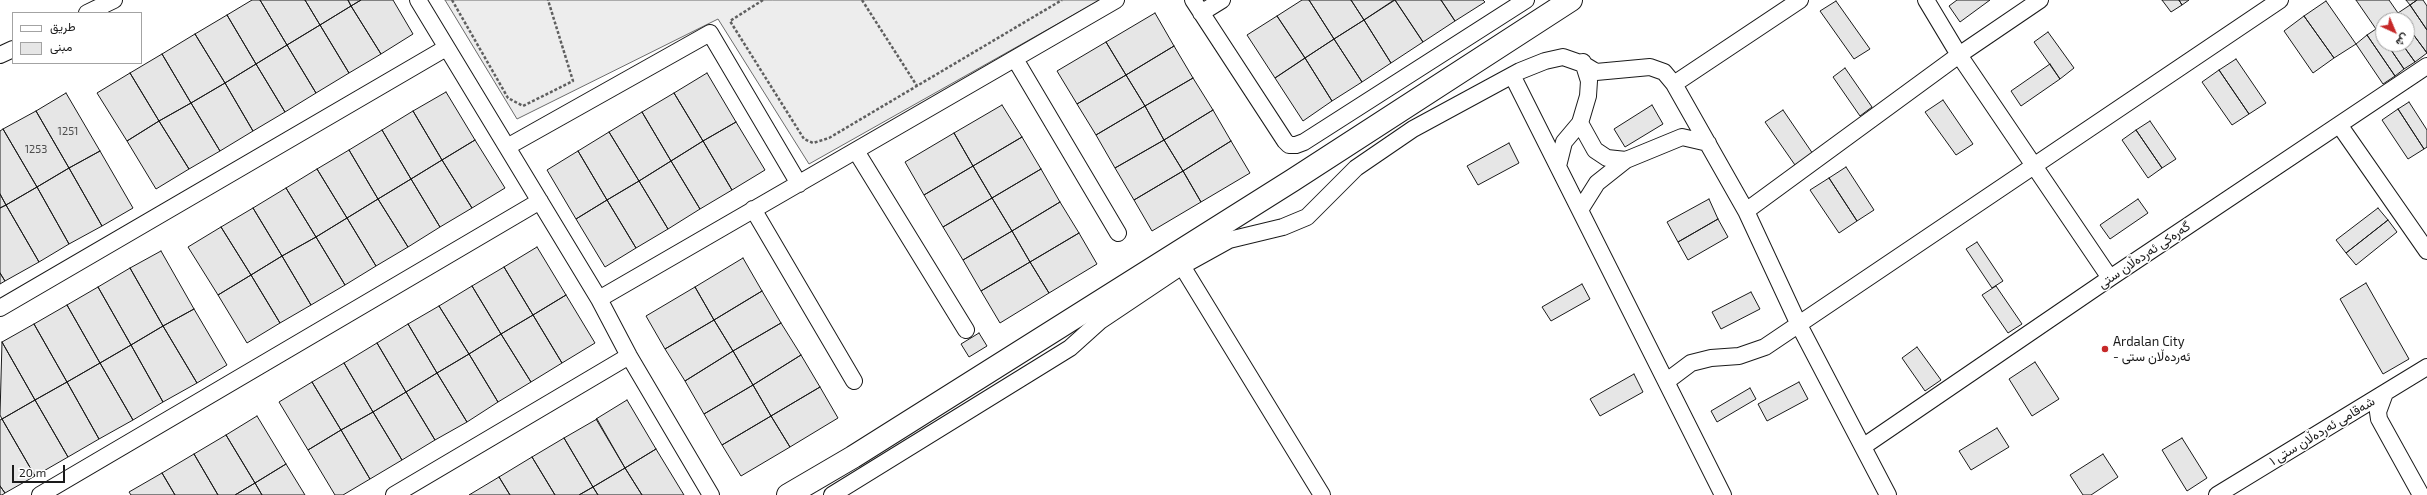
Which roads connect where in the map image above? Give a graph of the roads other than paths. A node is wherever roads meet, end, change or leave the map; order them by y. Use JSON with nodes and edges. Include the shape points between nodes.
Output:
{"nodes":[{"id":1,"x":114,"y":0,"type":"edge"},
{"id":2,"x":418,"y":0,"type":"edge"},
{"id":3,"x":1116,"y":0,"type":"edge"},
{"id":4,"x":1222,"y":0,"type":"edge"},
{"id":5,"x":1526,"y":0,"type":"edge"},
{"id":6,"x":1570,"y":0,"type":"edge"},
{"id":7,"x":1800,"y":0,"type":"edge"},
{"id":8,"x":1926,"y":0,"type":"edge"},
{"id":9,"x":2040,"y":0,"type":"edge"},
{"id":10,"x":2280,"y":0,"type":"edge"},
{"id":11,"x":1197,"y":7,"type":"edge"},
{"id":12,"x":89,"y":12,"type":"edge"},
{"id":13,"x":446,"y":48,"type":"junction"},
{"id":14,"x":12,"y":50,"type":"edge"},
{"id":15,"x":1960,"y":55,"type":"junction"},
{"id":16,"x":0,"y":56,"type":"edge"},
{"id":17,"x":1015,"y":59,"type":"junction"},
{"id":18,"x":1583,"y":63,"type":"junction"},
{"id":19,"x":2427,"y":66,"type":"edge"},
{"id":20,"x":1513,"y":77,"type":"junction"},
{"id":21,"x":1674,"y":84,"type":"junction"},
{"id":22,"x":1580,"y":123,"type":"junction"},
{"id":23,"x":2340,"y":126,"type":"junction"},
{"id":24,"x":1708,"y":143,"type":"junction"},
{"id":25,"x":507,"y":147,"type":"junction"},
{"id":26,"x":856,"y":151,"type":"junction"},
{"id":27,"x":1626,"y":160,"type":"junction"},
{"id":28,"x":1558,"y":166,"type":"junction"},
{"id":29,"x":2035,"y":167,"type":"junction"},
{"id":30,"x":799,"y":184,"type":"junction"},
{"id":31,"x":540,"y":201,"type":"junction"},
{"id":32,"x":753,"y":209,"type":"junction"},
{"id":33,"x":1580,"y":210,"type":"junction"},
{"id":34,"x":1746,"y":210,"type":"junction"},
{"id":35,"x":1118,"y":233,"type":"dead end"},
{"id":36,"x":2427,"y":252,"type":"edge"},
{"id":37,"x":1182,"y":266,"type":"junction"},
{"id":38,"x":2110,"y":278,"type":"junction"},
{"id":39,"x":598,"y":299,"type":"junction"},
{"id":40,"x":0,"y":308,"type":"edge"},
{"id":41,"x":1799,"y":326,"type":"junction"},
{"id":42,"x":966,"y":330,"type":"dead end"},
{"id":43,"x":629,"y":356,"type":"junction"},
{"id":44,"x":2427,"y":367,"type":"edge"},
{"id":45,"x":854,"y":381,"type":"dead end"},
{"id":46,"x":1667,"y":381,"type":"junction"},
{"id":47,"x":2385,"y":393,"type":"junction"},
{"id":48,"x":1864,"y":446,"type":"junction"},
{"id":49,"x":40,"y":495,"type":"edge"},
{"id":50,"x":394,"y":495,"type":"edge"},
{"id":51,"x":711,"y":495,"type":"edge"},
{"id":52,"x":788,"y":495,"type":"edge"},
{"id":53,"x":832,"y":495,"type":"edge"},
{"id":54,"x":1322,"y":495,"type":"edge"},
{"id":55,"x":1723,"y":495,"type":"edge"},
{"id":56,"x":1888,"y":495,"type":"edge"},
{"id":57,"x":2216,"y":495,"type":"edge"},
{"id":58,"x":2421,"y":495,"type":"edge"}],
"edges":[{"from":1,"to":12,"type":"street"},
{"from":2,"to":13,"type":"street"},
{"from":3,"to":17,"type":"street"},
{"from":4,"to":11,"type":"street"},
{"from":5,"to":11,"type":"street","via":[[1296,145],[1289,145],[1285,141]]},
{"from":6,"to":52,"type":"street","via":[[1286,184],[853,457]]},
{"from":7,"to":21,"type":"street"},
{"from":8,"to":15,"type":"street"},
{"from":9,"to":15,"type":"street"},
{"from":10,"to":29,"type":"street"},
{"from":13,"to":25,"type":"street"},
{"from":13,"to":40,"type":"street"},
{"from":14,"to":16,"type":"street"},
{"from":15,"to":29,"type":"street"},
{"from":15,"to":34,"type":"street"},
{"from":17,"to":26,"type":"street"},
{"from":17,"to":35,"type":"street"},
{"from":18,"to":20,"type":"street","via":[[1562,57],[1520,71]]},
{"from":18,"to":21,"type":"street","via":[[1596,72],[1650,67],[1664,72]]},
{"from":18,"to":22,"type":"street","via":[[1589,81],[1588,96]]},
{"from":19,"to":23,"type":"street","name":"گەرەکی ئەردەڵان ستی"},
{"from":20,"to":28,"type":"street"},
{"from":20,"to":37,"type":"street","via":[[1413,129],[1356,168],[1307,217],[1283,227],[1229,240]]},
{"from":21,"to":24,"type":"street"},
{"from":22,"to":27,"type":"street","via":[[1595,150],[1607,158]]},
{"from":22,"to":28,"type":"street","via":[[1564,142]]},
{"from":23,"to":36,"type":"street"},
{"from":23,"to":38,"type":"street","name":"گەرەکی ئەردەڵان ستی"},
{"from":24,"to":27,"type":"street","via":[[1682,137]]},
{"from":24,"to":34,"type":"street"},
{"from":25,"to":30,"type":"street","via":[[710,33]]},
{"from":25,"to":31,"type":"street"},
{"from":26,"to":30,"type":"street"},
{"from":26,"to":42,"type":"street"},
{"from":27,"to":33,"type":"street","via":[[1597,183]]},
{"from":28,"to":33,"type":"street"},
{"from":29,"to":38,"type":"street"},
{"from":29,"to":41,"type":"street"},
{"from":30,"to":32,"type":"street"},
{"from":31,"to":39,"type":"street"},
{"from":31,"to":49,"type":"street"},
{"from":32,"to":39,"type":"street"},
{"from":32,"to":45,"type":"street"},
{"from":33,"to":46,"type":"street"},
{"from":34,"to":41,"type":"street"},
{"from":37,"to":53,"type":"street","via":[[1100,321],[1064,352]]},
{"from":37,"to":54,"type":"street"},
{"from":38,"to":48,"type":"street","name":"گەرەکی ئەردەڵان ستی"},
{"from":39,"to":43,"type":"street"},
{"from":41,"to":46,"type":"street","via":[[1765,347],[1739,356],[1711,358],[1691,363]]},
{"from":41,"to":48,"type":"street"},
{"from":43,"to":50,"type":"street"},
{"from":43,"to":51,"type":"street"},
{"from":44,"to":47,"type":"street","name":"شەقامی ئەردەڵان ستی ١"},
{"from":46,"to":55,"type":"street"},
{"from":47,"to":57,"type":"street","name":"شەقامی ئەردەڵان ستی ١"},
{"from":47,"to":58,"type":"street","via":[[2379,407],[2379,419]]},
{"from":48,"to":56,"type":"street"}]}
